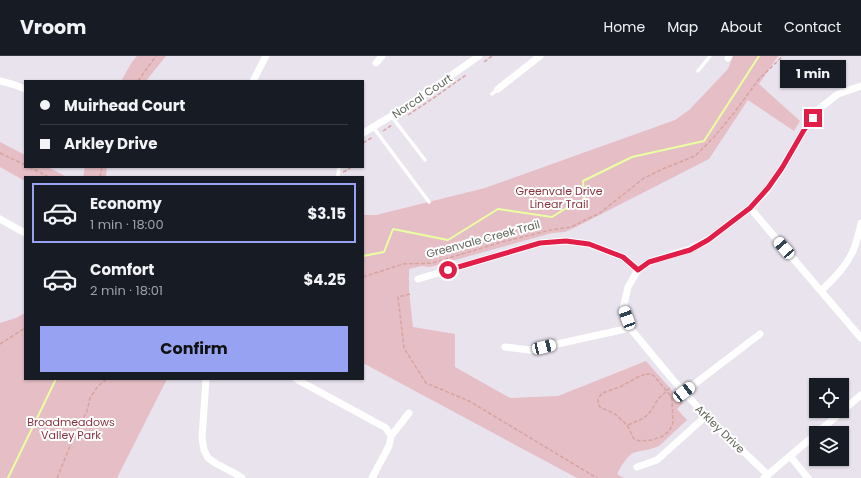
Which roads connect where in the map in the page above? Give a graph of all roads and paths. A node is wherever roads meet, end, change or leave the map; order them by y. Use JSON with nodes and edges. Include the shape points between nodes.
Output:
{"nodes":[{"id":1,"x":156,"y":56,"type":"edge"},
{"id":2,"x":266,"y":56,"type":"edge"},
{"id":3,"x":382,"y":56,"type":"edge"},
{"id":4,"x":479,"y":56,"type":"edge"},
{"id":5,"x":540,"y":56,"type":"edge"},
{"id":6,"x":710,"y":56,"type":"edge"},
{"id":7,"x":783,"y":56,"type":"edge"},
{"id":8,"x":376,"y":62,"type":"dead end"},
{"id":9,"x":698,"y":71,"type":"dead end"},
{"id":10,"x":139,"y":80,"type":"edge"},
{"id":11,"x":254,"y":80,"type":"edge"},
{"id":12,"x":0,"y":81,"type":"edge"},
{"id":13,"x":861,"y":86,"type":"edge"},
{"id":14,"x":498,"y":89,"type":"joint"},
{"id":15,"x":24,"y":90,"type":"edge"},
{"id":16,"x":492,"y":94,"type":"dead end"},
{"id":17,"x":392,"y":116,"type":"junction"},
{"id":18,"x":373,"y":127,"type":"junction"},
{"id":19,"x":364,"y":132,"type":"edge"},
{"id":20,"x":0,"y":153,"type":"edge"},
{"id":21,"x":425,"y":160,"type":"dead end"},
{"id":22,"x":24,"y":165,"type":"edge"},
{"id":23,"x":31,"y":168,"type":"edge"},
{"id":24,"x":350,"y":168,"type":"edge"},
{"id":25,"x":338,"y":173,"type":"edge"},
{"id":26,"x":47,"y":176,"type":"edge"},
{"id":27,"x":429,"y":202,"type":"dead end"},
{"id":28,"x":750,"y":208,"type":"junction"},
{"id":29,"x":0,"y":219,"type":"edge"},
{"id":30,"x":861,"y":223,"type":"edge"},
{"id":31,"x":24,"y":231,"type":"edge"},
{"id":32,"x":638,"y":270,"type":"junction"},
{"id":33,"x":364,"y":277,"type":"edge"},
{"id":34,"x":418,"y":279,"type":"dead end"},
{"id":35,"x":821,"y":291,"type":"junction"},
{"id":36,"x":410,"y":294,"type":"dead end"},
{"id":37,"x":630,"y":328,"type":"junction"},
{"id":38,"x":24,"y":329,"type":"edge"},
{"id":39,"x":760,"y":334,"type":"dead end"},
{"id":40,"x":861,"y":338,"type":"edge"},
{"id":41,"x":0,"y":344,"type":"edge"},
{"id":42,"x":505,"y":347,"type":"dead end"},
{"id":43,"x":106,"y":380,"type":"edge"},
{"id":44,"x":206,"y":380,"type":"edge"},
{"id":45,"x":298,"y":380,"type":"edge"},
{"id":46,"x":667,"y":391,"type":"junction"},
{"id":47,"x":684,"y":392,"type":"junction"},
{"id":48,"x":861,"y":396,"type":"edge"},
{"id":49,"x":409,"y":412,"type":"dead end"},
{"id":50,"x":706,"y":416,"type":"junction"},
{"id":51,"x":627,"y":425,"type":"junction"},
{"id":52,"x":825,"y":426,"type":"edge"},
{"id":53,"x":391,"y":436,"type":"junction"},
{"id":54,"x":809,"y":439,"type":"edge"},
{"id":55,"x":790,"y":456,"type":"junction"},
{"id":56,"x":637,"y":468,"type":"dead end"},
{"id":57,"x":766,"y":476,"type":"edge"},
{"id":58,"x":57,"y":478,"type":"edge"},
{"id":59,"x":242,"y":478,"type":"edge"},
{"id":60,"x":372,"y":478,"type":"edge"},
{"id":61,"x":597,"y":478,"type":"edge"},
{"id":62,"x":808,"y":478,"type":"edge"}],
"edges":[{"from":1,"to":10,"type":"path"},
{"from":2,"to":11,"type":"street"},
{"from":3,"to":8,"type":"street"},
{"from":4,"to":17,"type":"street","name":"Norcal Court"},
{"from":5,"to":14,"type":"street"},
{"from":6,"to":9,"type":"lane"},
{"from":7,"to":33,"type":"path","name":"Greenvale Creek Trail","via":[[759,79],[734,113],[696,156],[644,178],[600,213],[571,227],[502,242],[432,263],[403,264]]},
{"from":12,"to":15,"type":"street"},
{"from":13,"to":28,"type":"street","via":[[838,94],[820,108],[779,173]]},
{"from":14,"to":16,"type":"lane"},
{"from":17,"to":18,"type":"street","name":"Norcal Court"},
{"from":17,"to":21,"type":"lane"},
{"from":18,"to":19,"type":"street","name":"Norcal Court"},
{"from":18,"to":27,"type":"lane"},
{"from":20,"to":22,"type":"path"},
{"from":23,"to":26,"type":"path"},
{"from":24,"to":25,"type":"path"},
{"from":28,"to":32,"type":"street","via":[[708,240],[690,250],[649,262]]},
{"from":28,"to":35,"type":"street"},
{"from":29,"to":31,"type":"street"},
{"from":30,"to":35,"type":"street","via":[[850,257]]},
{"from":32,"to":34,"type":"street","via":[[623,257],[589,244],[566,241],[540,243]]},
{"from":32,"to":37,"type":"street","name":"Arkley Drive","via":[[628,287],[623,309]]},
{"from":35,"to":40,"type":"street"},
{"from":36,"to":61,"type":"path","via":[[398,297],[404,348],[426,383],[469,401]]},
{"from":37,"to":42,"type":"street","via":[[530,350]]},
{"from":37,"to":47,"type":"street","name":"Arkley Drive"},
{"from":38,"to":41,"type":"path"},
{"from":39,"to":47,"type":"street"},
{"from":43,"to":58,"type":"path","via":[[90,398],[87,411]]},
{"from":44,"to":59,"type":"street","via":[[202,438],[204,450],[208,458]]},
{"from":45,"to":53,"type":"street","via":[[386,428]]},
{"from":46,"to":51,"type":"path","via":[[644,418]]},
{"from":46,"to":51,"type":"path","via":[[672,400],[673,419],[668,432],[663,436],[639,441],[633,438]]},
{"from":46,"to":51,"type":"path","via":[[649,374],[602,393],[598,400],[600,407],[617,415]]},
{"from":47,"to":50,"type":"street","name":"Arkley Drive"},
{"from":48,"to":52,"type":"street"},
{"from":49,"to":53,"type":"street"},
{"from":50,"to":56,"type":"street","via":[[657,460]]},
{"from":50,"to":57,"type":"street","name":"Arkley Drive"},
{"from":53,"to":60,"type":"street","via":[[389,446]]},
{"from":54,"to":55,"type":"street"},
{"from":55,"to":57,"type":"street"},
{"from":55,"to":62,"type":"street"}]}
